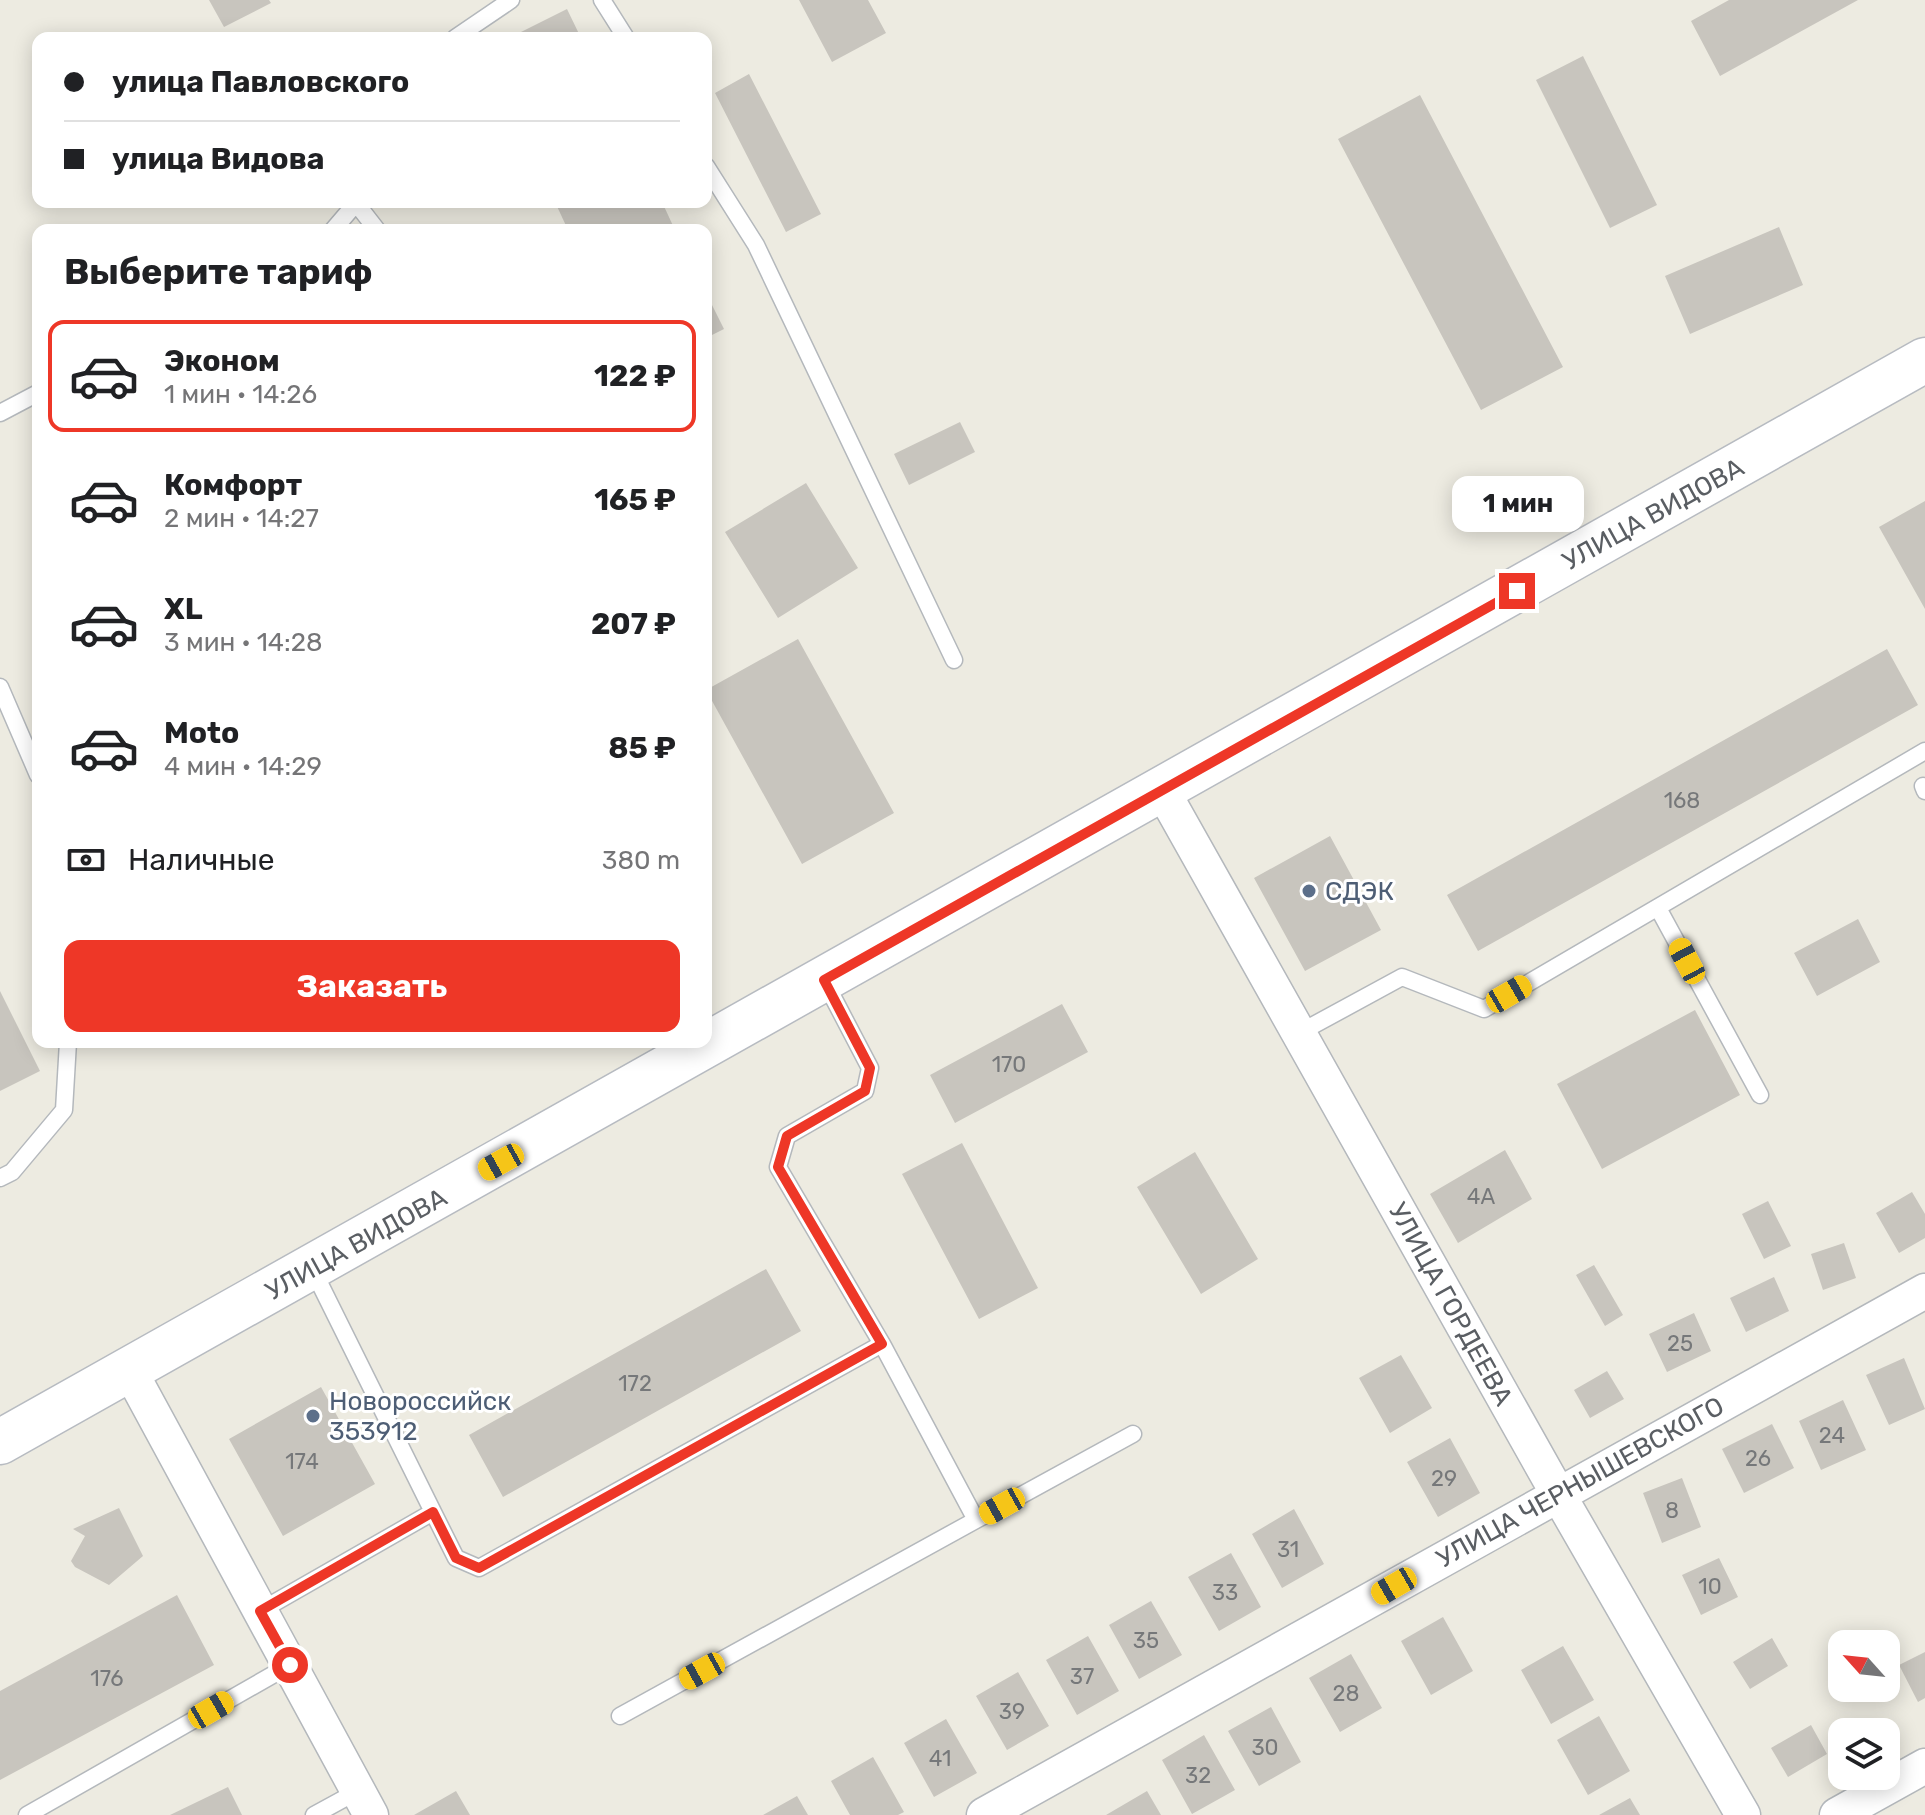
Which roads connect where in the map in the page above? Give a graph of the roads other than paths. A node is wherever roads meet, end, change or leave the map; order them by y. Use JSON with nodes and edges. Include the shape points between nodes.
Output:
{"nodes":[{"id":1,"x":511,"y":0,"type":"edge"},
{"id":2,"x":602,"y":0,"type":"edge"},
{"id":3,"x":464,"y":32,"type":"edge"},
{"id":4,"x":622,"y":32,"type":"edge"},
{"id":5,"x":712,"y":175,"type":"edge"},
{"id":6,"x":353,"y":208,"type":"edge"},
{"id":7,"x":338,"y":224,"type":"edge"},
{"id":8,"x":1925,"y":360,"type":"edge"},
{"id":9,"x":32,"y":396,"type":"edge"},
{"id":10,"x":0,"y":413,"type":"edge"},
{"id":11,"x":954,"y":660,"type":"dead end"},
{"id":12,"x":0,"y":687,"type":"edge"},
{"id":13,"x":1925,"y":751,"type":"edge"},
{"id":14,"x":32,"y":761,"type":"edge"},
{"id":15,"x":1162,"y":790,"type":"junction"},
{"id":16,"x":1658,"y":908,"type":"junction"},
{"id":17,"x":824,"y":980,"type":"junction"},
{"id":18,"x":1299,"y":1033,"type":"junction"},
{"id":19,"x":712,"y":1043,"type":"edge"},
{"id":20,"x":68,"y":1048,"type":"edge"},
{"id":21,"x":703,"y":1048,"type":"edge"},
{"id":22,"x":1760,"y":1095,"type":"dead end"},
{"id":23,"x":0,"y":1178,"type":"edge"},
{"id":24,"x":313,"y":1268,"type":"junction"},
{"id":25,"x":1925,"y":1291,"type":"edge"},
{"id":26,"x":882,"y":1344,"type":"junction"},
{"id":27,"x":130,"y":1371,"type":"junction"},
{"id":28,"x":1133,"y":1434,"type":"dead end"},
{"id":29,"x":0,"y":1442,"type":"edge"},
{"id":30,"x":1558,"y":1494,"type":"junction"},
{"id":31,"x":433,"y":1512,"type":"junction"},
{"id":32,"x":976,"y":1520,"type":"junction"},
{"id":33,"x":260,"y":1611,"type":"junction"},
{"id":34,"x":290,"y":1665,"type":"junction"},
{"id":35,"x":620,"y":1716,"type":"dead end"},
{"id":36,"x":1925,"y":1766,"type":"edge"},
{"id":37,"x":365,"y":1803,"type":"edge"},
{"id":38,"x":27,"y":1815,"type":"edge"},
{"id":39,"x":314,"y":1815,"type":"edge"},
{"id":40,"x":984,"y":1815,"type":"edge"},
{"id":41,"x":1743,"y":1815,"type":"edge"},
{"id":42,"x":1837,"y":1815,"type":"edge"}],
"edges":[{"from":1,"to":3,"type":"lane"},
{"from":2,"to":4,"type":"lane"},
{"from":5,"to":11,"type":"lane","via":[[756,245]]},
{"from":6,"to":7,"type":"lane"},
{"from":8,"to":15,"type":"street","name":"УЛИЦА ВИДОВА"},
{"from":9,"to":10,"type":"lane"},
{"from":12,"to":14,"type":"lane"},
{"from":13,"to":16,"type":"lane"},
{"from":15,"to":17,"type":"street","name":"УЛИЦА ВИДОВА"},
{"from":15,"to":18,"type":"street","name":"УЛИЦА ГОРДЕЕВА"},
{"from":16,"to":18,"type":"lane","via":[[1484,1009],[1402,977]]},
{"from":16,"to":22,"type":"lane"},
{"from":17,"to":19,"type":"street","name":"УЛИЦА ВИДОВА"},
{"from":17,"to":26,"type":"lane","via":[[870,1068],[868,1080],[865,1091],[787,1136],[778,1167]]},
{"from":18,"to":30,"type":"street","name":"УЛИЦА ГОРДЕЕВА"},
{"from":20,"to":23,"type":"lane","via":[[64,1110],[12,1172]]},
{"from":21,"to":24,"type":"street","name":"УЛИЦА ВИДОВА"},
{"from":24,"to":27,"type":"street","name":"УЛИЦА ВИДОВА"},
{"from":24,"to":31,"type":"lane"},
{"from":25,"to":30,"type":"street","name":"УЛИЦА ЧЕРНЫШЕВСКОГО"},
{"from":26,"to":31,"type":"lane","via":[[479,1568],[456,1558]]},
{"from":26,"to":32,"type":"lane"},
{"from":27,"to":29,"type":"street","name":"УЛИЦА ВИДОВА"},
{"from":27,"to":33,"type":"street"},
{"from":28,"to":32,"type":"lane"},
{"from":30,"to":40,"type":"street","name":"УЛИЦА ЧЕРНЫШЕВСКОГО"},
{"from":30,"to":41,"type":"street","name":"УЛИЦА ГОРДЕЕВА"},
{"from":31,"to":33,"type":"lane"},
{"from":32,"to":35,"type":"lane"},
{"from":33,"to":34,"type":"street"},
{"from":34,"to":37,"type":"street"},
{"from":34,"to":38,"type":"lane"},
{"from":36,"to":42,"type":"street"},
{"from":37,"to":39,"type":"lane"}]}
